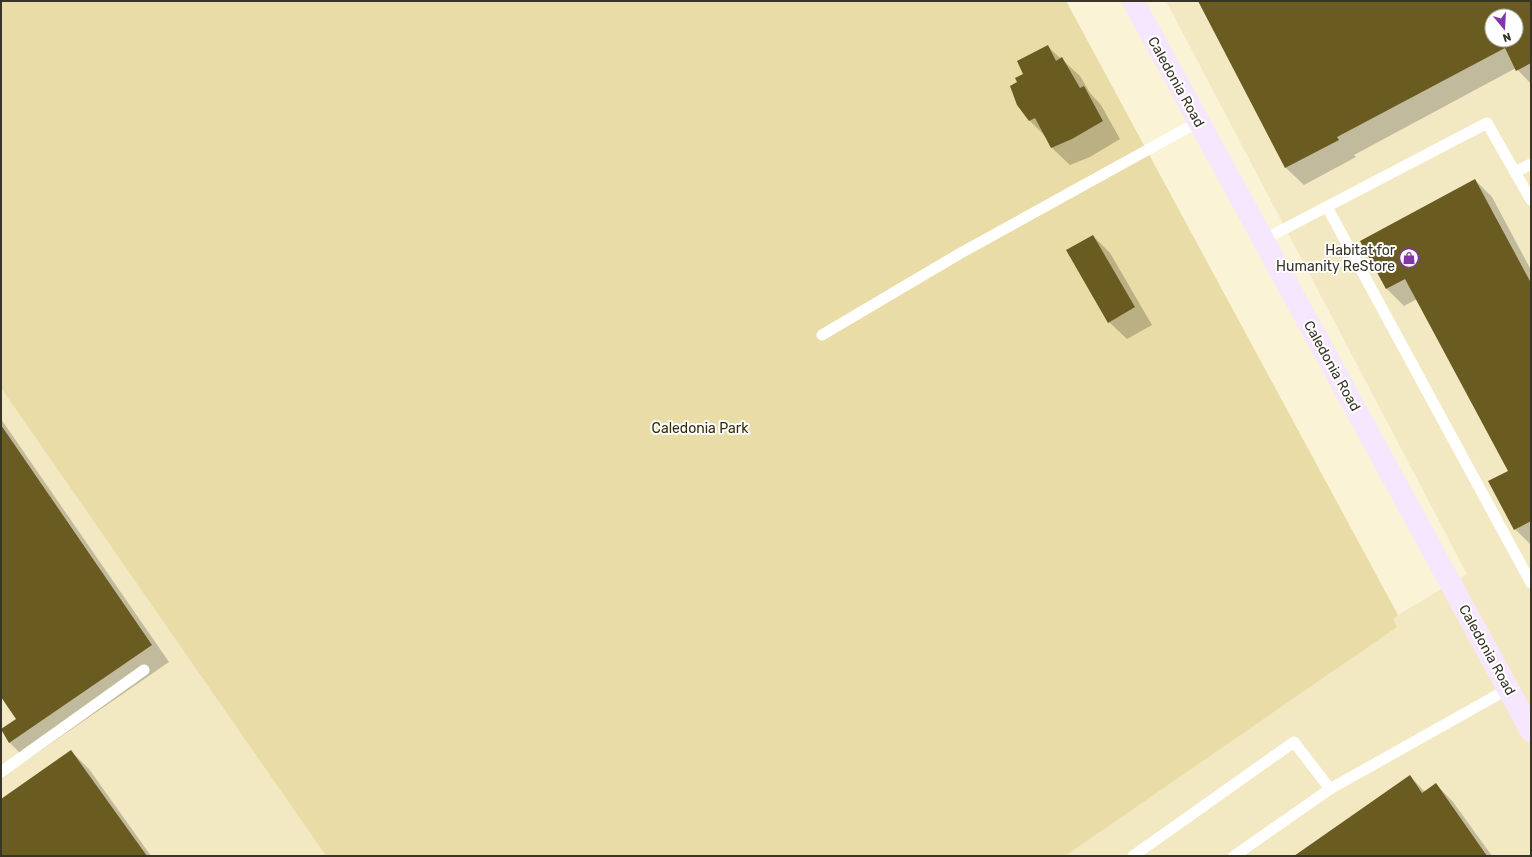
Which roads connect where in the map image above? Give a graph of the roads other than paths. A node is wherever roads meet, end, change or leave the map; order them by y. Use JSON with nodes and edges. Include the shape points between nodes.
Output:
{"nodes":[{"id":1,"x":1132,"y":1,"type":"edge"},
{"id":2,"x":1198,"y":122,"type":"junction"},
{"id":3,"x":1531,"y":164,"type":"edge"},
{"id":4,"x":1515,"y":172,"type":"junction"},
{"id":5,"x":1531,"y":200,"type":"edge"},
{"id":6,"x":1327,"y":206,"type":"junction"},
{"id":7,"x":1263,"y":240,"type":"junction"},
{"id":8,"x":822,"y":335,"type":"dead end"},
{"id":9,"x":1531,"y":583,"type":"edge"},
{"id":10,"x":144,"y":670,"type":"dead end"},
{"id":11,"x":1508,"y":689,"type":"junction"},
{"id":12,"x":1531,"y":731,"type":"edge"},
{"id":13,"x":1,"y":772,"type":"edge"},
{"id":14,"x":1330,"y":789,"type":"junction"},
{"id":15,"x":1133,"y":856,"type":"edge"},
{"id":16,"x":1234,"y":856,"type":"edge"}],
"edges":[{"from":1,"to":2,"type":"street","name":"Caledonia Road"},
{"from":2,"to":7,"type":"street","name":"Caledonia Road"},
{"from":2,"to":8,"type":"lane","via":[[959,254]]},
{"from":3,"to":4,"type":"lane"},
{"from":4,"to":5,"type":"lane"},
{"from":4,"to":6,"type":"lane","via":[[1487,123]]},
{"from":6,"to":7,"type":"lane"},
{"from":6,"to":9,"type":"lane"},
{"from":7,"to":11,"type":"street","name":"Caledonia Road"},
{"from":10,"to":13,"type":"lane"},
{"from":11,"to":12,"type":"street","name":"Caledonia Road"},
{"from":11,"to":14,"type":"lane"},
{"from":14,"to":15,"type":"lane","via":[[1294,742]]},
{"from":14,"to":16,"type":"lane"}]}
